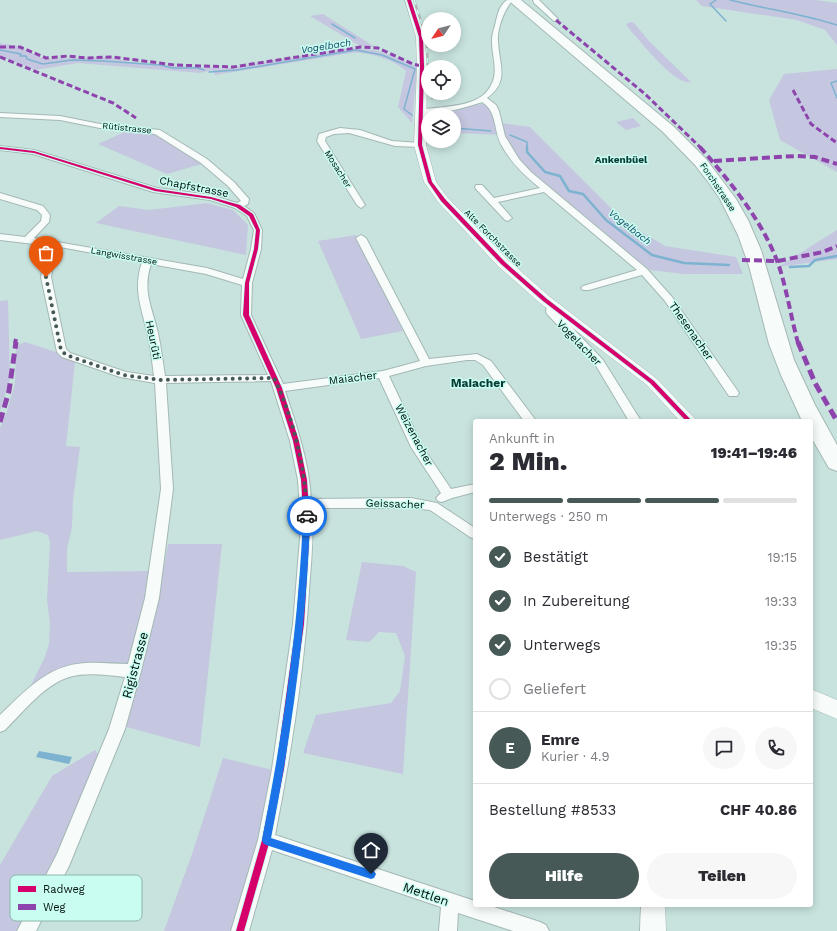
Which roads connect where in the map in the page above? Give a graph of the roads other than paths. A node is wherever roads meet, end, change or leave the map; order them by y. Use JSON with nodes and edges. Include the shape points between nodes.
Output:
{"nodes":[{"id":1,"x":409,"y":0,"type":"edge"},
{"id":2,"x":514,"y":0,"type":"edge"},
{"id":3,"x":536,"y":0,"type":"edge"},
{"id":4,"x":556,"y":20,"type":"dead end"},
{"id":5,"x":483,"y":99,"type":"junction"},
{"id":6,"x":421,"y":108,"type":"edge"},
{"id":7,"x":454,"y":108,"type":"edge"},
{"id":8,"x":421,"y":112,"type":"edge"},
{"id":9,"x":0,"y":115,"type":"edge"},
{"id":10,"x":420,"y":145,"type":"junction"},
{"id":11,"x":0,"y":148,"type":"edge"},
{"id":12,"x":479,"y":187,"type":"dead end"},
{"id":13,"x":547,"y":190,"type":"junction"},
{"id":14,"x":0,"y":196,"type":"edge"},
{"id":15,"x":492,"y":201,"type":"junction"},
{"id":16,"x":238,"y":206,"type":"junction"},
{"id":17,"x":361,"y":206,"type":"dead end"},
{"id":18,"x":508,"y":218,"type":"dead end"},
{"id":19,"x":0,"y":237,"type":"edge"},
{"id":20,"x":361,"y":238,"type":"dead end"},
{"id":21,"x":28,"y":240,"type":"junction"},
{"id":22,"x":57,"y":244,"type":"junction"},
{"id":23,"x":147,"y":260,"type":"junction"},
{"id":24,"x":644,"y":271,"type":"junction"},
{"id":25,"x":247,"y":283,"type":"junction"},
{"id":26,"x":586,"y":288,"type":"dead end"},
{"id":27,"x":552,"y":305,"type":"junction"},
{"id":28,"x":426,"y":363,"type":"junction"},
{"id":29,"x":383,"y":374,"type":"junction"},
{"id":30,"x":160,"y":380,"type":"junction"},
{"id":31,"x":276,"y":383,"type":"junction"},
{"id":32,"x":733,"y":393,"type":"dead end"},
{"id":33,"x":529,"y":419,"type":"edge"},
{"id":34,"x":634,"y":419,"type":"edge"},
{"id":35,"x":687,"y":419,"type":"edge"},
{"id":36,"x":811,"y":419,"type":"edge"},
{"id":37,"x":813,"y":423,"type":"edge"},
{"id":38,"x":837,"y":451,"type":"edge"},
{"id":39,"x":837,"y":463,"type":"edge"},
{"id":40,"x":473,"y":488,"type":"edge"},
{"id":41,"x":448,"y":494,"type":"junction"},
{"id":42,"x":306,"y":504,"type":"junction"},
{"id":43,"x":433,"y":506,"type":"junction"},
{"id":44,"x":473,"y":533,"type":"edge"},
{"id":45,"x":134,"y":671,"type":"junction"},
{"id":46,"x":813,"y":699,"type":"edge"},
{"id":47,"x":837,"y":710,"type":"edge"},
{"id":48,"x":0,"y":725,"type":"edge"},
{"id":49,"x":266,"y":840,"type":"junction"},
{"id":50,"x":55,"y":875,"type":"edge"},
{"id":51,"x":450,"y":902,"type":"junction"},
{"id":52,"x":652,"y":907,"type":"edge"},
{"id":53,"x":31,"y":921,"type":"edge"},
{"id":54,"x":26,"y":931,"type":"edge"},
{"id":55,"x":240,"y":931,"type":"edge"},
{"id":56,"x":448,"y":931,"type":"edge"},
{"id":57,"x":540,"y":931,"type":"edge"},
{"id":58,"x":653,"y":931,"type":"edge"}],
"edges":[{"from":1,"to":6,"type":"street","name":"Alte Forchstrasse","via":[[421,37]]},
{"from":2,"to":5,"type":"street","via":[[503,7],[495,41],[499,70],[495,87]]},
{"from":2,"to":36,"type":"highway","name":"Forchstrasse","via":[[670,130],[699,160],[720,187],[751,246],[779,343]]},
{"from":2,"to":38,"type":"highway","name":"Forchstrasse","via":[[674,129],[725,186],[753,236],[800,381]]},
{"from":3,"to":4,"type":"street"},
{"from":5,"to":7,"type":"street"},
{"from":5,"to":13,"type":"street","name":"Thesenacher","via":[[491,104],[498,114],[501,136],[515,160]]},
{"from":8,"to":10,"type":"street","name":"Alte Forchstrasse"},
{"from":9,"to":16,"type":"street","name":"Rütistrasse","via":[[60,118],[100,126],[157,132],[204,161],[222,176],[245,199],[245,202]]},
{"from":10,"to":17,"type":"street","name":"Mosacher","via":[[392,143],[348,130],[331,131],[322,136],[321,141]]},
{"from":10,"to":27,"type":"street","name":"Alte Forchstrasse","via":[[430,182],[443,200],[503,263]]},
{"from":11,"to":16,"type":"street","name":"Chapfstrasse","via":[[34,152],[156,190],[211,198]]},
{"from":12,"to":15,"type":"street"},
{"from":13,"to":15,"type":"street"},
{"from":13,"to":24,"type":"street","name":"Thesenacher"},
{"from":14,"to":21,"type":"street","via":[[40,208],[46,215],[45,222]]},
{"from":15,"to":18,"type":"street"},
{"from":16,"to":25,"type":"street","name":"Chapfstrasse","via":[[251,215],[258,230]]},
{"from":19,"to":21,"type":"street","name":"Langwisstrasse"},
{"from":20,"to":28,"type":"street"},
{"from":21,"to":22,"type":"street","name":"Langwisstrasse"},
{"from":22,"to":23,"type":"street","name":"Langwisstrasse"},
{"from":22,"to":30,"type":"street","via":[[49,259],[46,277],[63,353],[124,375]]},
{"from":23,"to":25,"type":"street","name":"Langwisstrasse","via":[[207,271]]},
{"from":23,"to":30,"type":"street","name":"Heurüti","via":[[140,282],[153,333]]},
{"from":24,"to":26,"type":"street"},
{"from":24,"to":32,"type":"street","name":"Thesenacher","via":[[669,299]]},
{"from":25,"to":31,"type":"street","name":"Chapfstrasse","via":[[246,315]]},
{"from":27,"to":34,"type":"street","name":"Vogelacher","via":[[551,312],[599,362]]},
{"from":27,"to":35,"type":"street","name":"Alte Forchstrasse","via":[[652,382]]},
{"from":28,"to":29,"type":"street","name":"Maiacher"},
{"from":28,"to":33,"type":"street","name":"Maiacher","via":[[467,357],[477,357],[487,362]]},
{"from":29,"to":31,"type":"street","name":"Maiacher"},
{"from":29,"to":41,"type":"street","name":"Weizenacher","via":[[418,447]]},
{"from":30,"to":31,"type":"street"},
{"from":30,"to":45,"type":"street","name":"Rigistrasse","via":[[167,489],[152,598]]},
{"from":31,"to":42,"type":"street","name":"Chapfstrasse","via":[[296,441]]},
{"from":37,"to":39,"type":"highway","name":"Forchstrasse"},
{"from":40,"to":41,"type":"street"},
{"from":41,"to":43,"type":"street"},
{"from":42,"to":43,"type":"street","name":"Geissacher","via":[[411,503]]},
{"from":42,"to":49,"type":"street","name":"Chapfstrasse","via":[[305,572],[300,624],[280,769]]},
{"from":43,"to":44,"type":"street","name":"Geissacher"},
{"from":45,"to":48,"type":"street","via":[[88,669],[56,676]]},
{"from":45,"to":50,"type":"street","name":"Rigistrasse","via":[[117,728]]},
{"from":46,"to":47,"type":"street"},
{"from":49,"to":51,"type":"street","name":"Mettlen"},
{"from":49,"to":55,"type":"street","name":"Chapfstrasse"},
{"from":51,"to":56,"type":"street"},
{"from":51,"to":57,"type":"street","name":"Mettlen"},
{"from":52,"to":58,"type":"street"},
{"from":53,"to":54,"type":"street","name":"Rigistrasse"}]}
